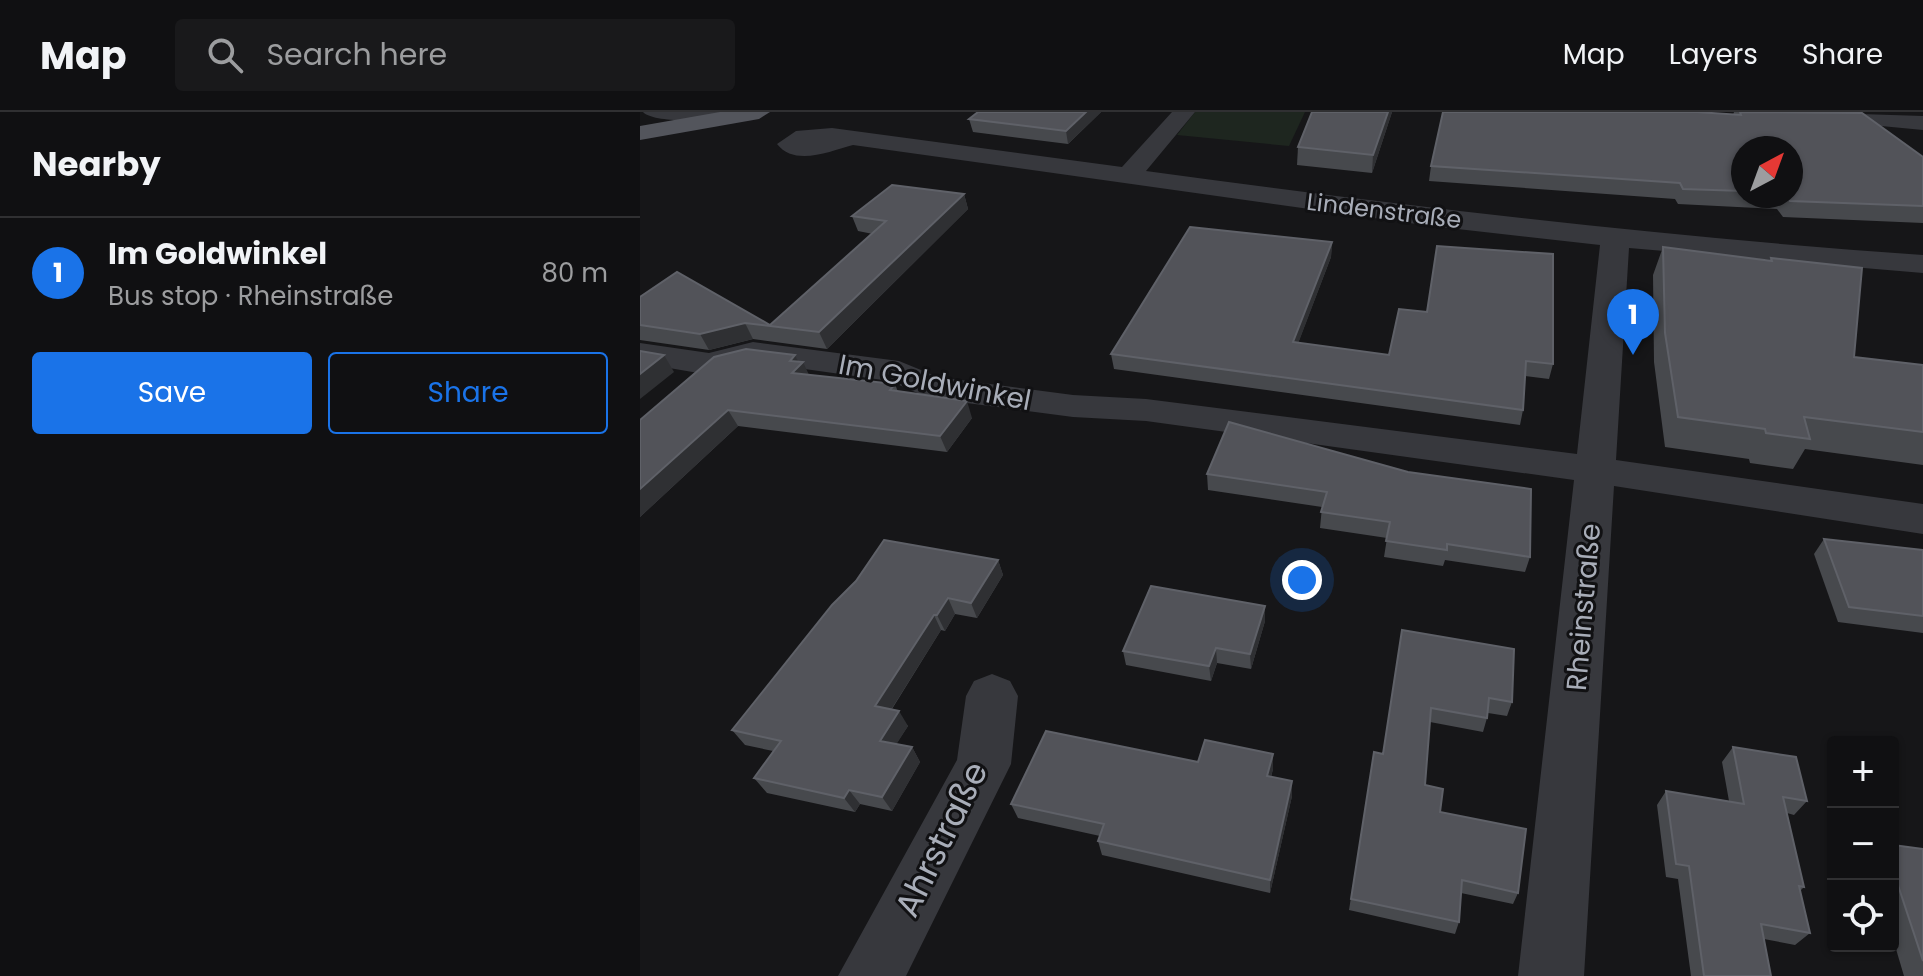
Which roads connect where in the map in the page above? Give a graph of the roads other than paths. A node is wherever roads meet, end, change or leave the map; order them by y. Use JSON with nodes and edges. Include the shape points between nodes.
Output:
{"nodes":[{"id":1,"x":654,"y":112,"type":"edge"},
{"id":2,"x":716,"y":112,"type":"edge"},
{"id":3,"x":759,"y":112,"type":"edge"},
{"id":4,"x":1184,"y":112,"type":"edge"},
{"id":5,"x":1808,"y":112,"type":"edge"},
{"id":6,"x":1923,"y":123,"type":"edge"},
{"id":7,"x":640,"y":126,"type":"edge"},
{"id":8,"x":640,"y":133,"type":"edge"},
{"id":9,"x":848,"y":139,"type":"dead end"},
{"id":10,"x":1127,"y":177,"type":"junction"},
{"id":11,"x":1615,"y":239,"type":"junction"},
{"id":12,"x":1923,"y":264,"type":"edge"},
{"id":13,"x":640,"y":353,"type":"edge"},
{"id":14,"x":710,"y":364,"type":"junction"},
{"id":15,"x":675,"y":393,"type":"edge"},
{"id":16,"x":1595,"y":470,"type":"junction"},
{"id":17,"x":1923,"y":519,"type":"edge"},
{"id":18,"x":992,"y":696,"type":"dead end"},
{"id":19,"x":871,"y":976,"type":"edge"},
{"id":20,"x":1551,"y":976,"type":"edge"}],
"edges":[{"from":1,"to":2,"type":"street"},
{"from":2,"to":7,"type":"main road"},
{"from":3,"to":8,"type":"main road"},
{"from":4,"to":10,"type":"street"},
{"from":5,"to":6,"type":"street"},
{"from":9,"to":10,"type":"street","name":"Lindenstraße"},
{"from":10,"to":11,"type":"street","name":"Lindenstraße"},
{"from":11,"to":12,"type":"street","name":"Lindenstraße"},
{"from":11,"to":16,"type":"street","name":"Rheinstraße"},
{"from":13,"to":14,"type":"street","name":"Im Goldwinkel"},
{"from":14,"to":15,"type":"street","name":"Im Goldwinkel"},
{"from":14,"to":16,"type":"street","name":"Im Goldwinkel","via":[[753,352],[899,372],[929,387],[1146,410]]},
{"from":16,"to":17,"type":"street","name":"Im Goldwinkel"},
{"from":16,"to":20,"type":"street","name":"Rheinstraße"},
{"from":18,"to":19,"type":"street","name":"Ahrstraße","via":[[984,764]]}]}
